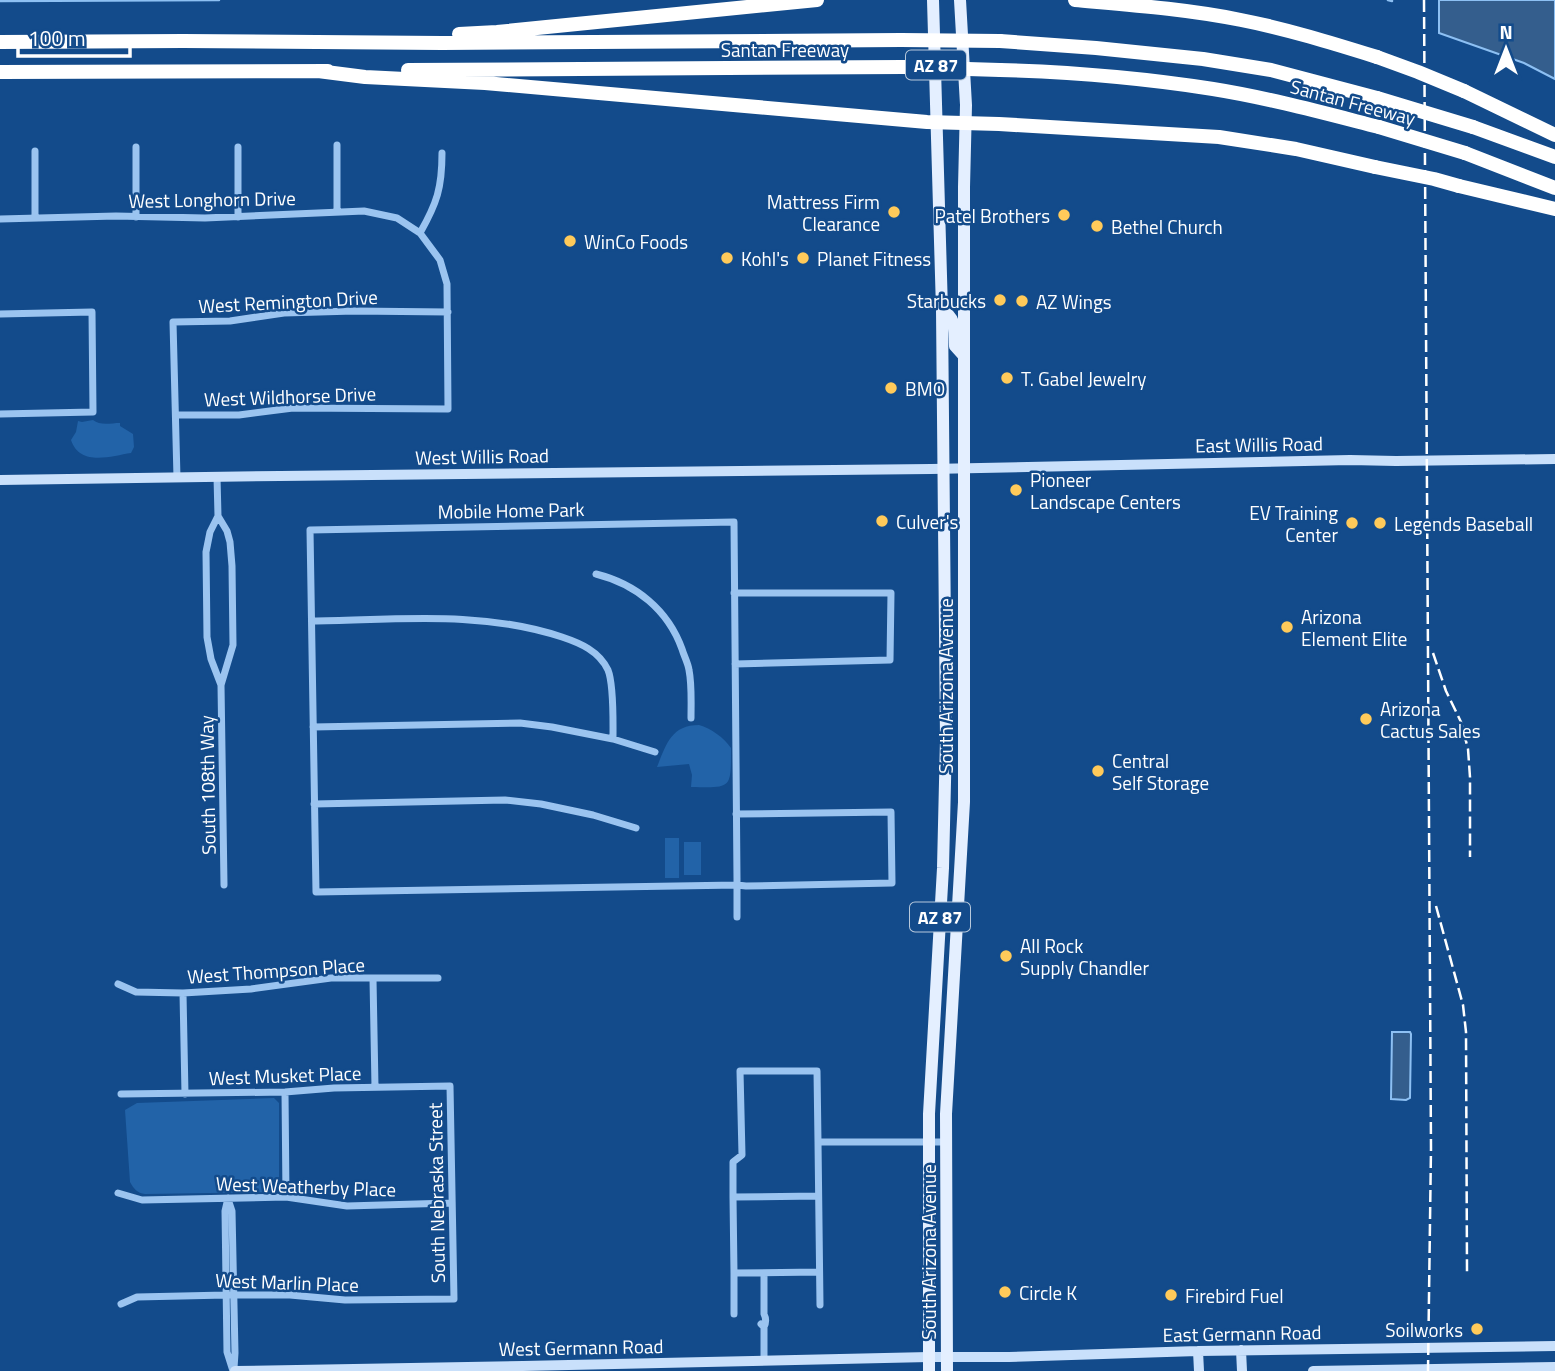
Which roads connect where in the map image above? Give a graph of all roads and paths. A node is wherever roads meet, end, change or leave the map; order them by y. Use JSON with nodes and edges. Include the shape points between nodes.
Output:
{"nodes":[{"id":1,"x":817,"y":0,"type":"edge"},
{"id":2,"x":933,"y":0,"type":"edge"},
{"id":3,"x":960,"y":0,"type":"edge"},
{"id":4,"x":1075,"y":0,"type":"edge"},
{"id":5,"x":0,"y":42,"type":"edge"},
{"id":6,"x":349,"y":42,"type":"junction"},
{"id":7,"x":318,"y":71,"type":"junction"},
{"id":8,"x":0,"y":72,"type":"edge"},
{"id":9,"x":938,"y":122,"type":"junction"},
{"id":10,"x":965,"y":123,"type":"junction"},
{"id":11,"x":1555,"y":135,"type":"edge"},
{"id":12,"x":337,"y":145,"type":"dead end"},
{"id":13,"x":136,"y":147,"type":"dead end"},
{"id":14,"x":238,"y":147,"type":"dead end"},
{"id":15,"x":34,"y":150,"type":"dead end"},
{"id":16,"x":442,"y":153,"type":"dead end"},
{"id":17,"x":1555,"y":157,"type":"edge"},
{"id":18,"x":1555,"y":188,"type":"edge"},
{"id":19,"x":1555,"y":209,"type":"edge"},
{"id":20,"x":337,"y":212,"type":"junction"},
{"id":21,"x":136,"y":216,"type":"junction"},
{"id":22,"x":237,"y":217,"type":"junction"},
{"id":23,"x":36,"y":218,"type":"junction"},
{"id":24,"x":0,"y":219,"type":"edge"},
{"id":25,"x":420,"y":233,"type":"junction"},
{"id":26,"x":942,"y":310,"type":"junction"},
{"id":27,"x":448,"y":312,"type":"junction"},
{"id":28,"x":0,"y":314,"type":"edge"},
{"id":29,"x":964,"y":356,"type":"junction"},
{"id":30,"x":0,"y":414,"type":"edge"},
{"id":31,"x":176,"y":415,"type":"junction"},
{"id":32,"x":1555,"y":459,"type":"edge"},
{"id":33,"x":964,"y":468,"type":"junction"},
{"id":34,"x":944,"y":469,"type":"junction"},
{"id":35,"x":217,"y":477,"type":"junction"},
{"id":36,"x":177,"y":478,"type":"junction"},
{"id":37,"x":0,"y":480,"type":"edge"},
{"id":38,"x":218,"y":516,"type":"junction"},
{"id":39,"x":596,"y":574,"type":"dead end"},
{"id":40,"x":734,"y":593,"type":"junction"},
{"id":41,"x":312,"y":621,"type":"junction"},
{"id":42,"x":735,"y":664,"type":"junction"},
{"id":43,"x":221,"y":685,"type":"junction"},
{"id":44,"x":691,"y":719,"type":"dead end"},
{"id":45,"x":313,"y":727,"type":"junction"},
{"id":46,"x":613,"y":739,"type":"junction"},
{"id":47,"x":655,"y":752,"type":"dead end"},
{"id":48,"x":314,"y":804,"type":"junction"},
{"id":49,"x":736,"y":814,"type":"junction"},
{"id":50,"x":636,"y":828,"type":"dead end"},
{"id":51,"x":224,"y":886,"type":"dead end"},
{"id":52,"x":737,"y":886,"type":"junction"},
{"id":53,"x":737,"y":917,"type":"dead end"},
{"id":54,"x":438,"y":978,"type":"dead end"},
{"id":55,"x":373,"y":979,"type":"junction"},
{"id":56,"x":118,"y":984,"type":"dead end"},
{"id":57,"x":183,"y":993,"type":"junction"},
{"id":58,"x":450,"y":1086,"type":"joint"},
{"id":59,"x":375,"y":1087,"type":"junction"},
{"id":60,"x":285,"y":1092,"type":"junction"},
{"id":61,"x":121,"y":1094,"type":"dead end"},
{"id":62,"x":185,"y":1094,"type":"junction"},
{"id":63,"x":818,"y":1142,"type":"junction"},
{"id":64,"x":929,"y":1142,"type":"junction"},
{"id":65,"x":946,"y":1142,"type":"junction"},
{"id":66,"x":118,"y":1193,"type":"dead end"},
{"id":67,"x":818,"y":1196,"type":"junction"},
{"id":68,"x":286,"y":1197,"type":"junction"},
{"id":69,"x":733,"y":1197,"type":"junction"},
{"id":70,"x":228,"y":1198,"type":"junction"},
{"id":71,"x":452,"y":1203,"type":"junction"},
{"id":72,"x":819,"y":1272,"type":"junction"},
{"id":73,"x":734,"y":1273,"type":"junction"},
{"id":74,"x":764,"y":1273,"type":"junction"},
{"id":75,"x":230,"y":1295,"type":"junction"},
{"id":76,"x":454,"y":1299,"type":"joint"},
{"id":77,"x":121,"y":1304,"type":"dead end"},
{"id":78,"x":820,"y":1305,"type":"dead end"},
{"id":79,"x":734,"y":1314,"type":"dead end"},
{"id":80,"x":1555,"y":1346,"type":"edge"},
{"id":81,"x":1538,"y":1347,"type":"junction"},
{"id":82,"x":1342,"y":1349,"type":"junction"},
{"id":83,"x":1241,"y":1350,"type":"junction"},
{"id":84,"x":1198,"y":1351,"type":"junction"},
{"id":85,"x":929,"y":1357,"type":"junction"},
{"id":86,"x":947,"y":1357,"type":"junction"},
{"id":87,"x":764,"y":1361,"type":"junction"},
{"id":88,"x":717,"y":1366,"type":"edge"},
{"id":89,"x":1538,"y":1367,"type":"junction"},
{"id":90,"x":1555,"y":1367,"type":"edge"},
{"id":91,"x":235,"y":1371,"type":"edge"},
{"id":92,"x":929,"y":1371,"type":"edge"},
{"id":93,"x":947,"y":1371,"type":"edge"},
{"id":94,"x":1199,"y":1371,"type":"edge"},
{"id":95,"x":1241,"y":1371,"type":"edge"},
{"id":96,"x":1313,"y":1371,"type":"edge"},
{"id":97,"x":1342,"y":1371,"type":"edge"}],
"edges":[{"from":1,"to":6,"type":"highway"},
{"from":2,"to":9,"type":"main road","name":"South Arizona Avenue","number":"AZ 87"},
{"from":3,"to":10,"type":"main road","name":"South Arizona Avenue","number":"AZ 87"},
{"from":4,"to":11,"type":"highway","bridge":true,"via":[[1241,19],[1313,37],[1418,72]]},
{"from":5,"to":6,"type":"highway","name":"Santan Freeway"},
{"from":6,"to":17,"type":"highway","name":"Santan Freeway","bridge":true,"via":[[901,40],[1096,48],[1271,70],[1473,127]]},
{"from":7,"to":8,"type":"highway","name":"Santan Freeway"},
{"from":7,"to":9,"type":"highway"},
{"from":7,"to":18,"type":"highway","name":"Santan Freeway","bridge":true,"via":[[903,67],[1070,72],[1212,89],[1281,103],[1465,153]]},
{"from":9,"to":10,"type":"highway"},
{"from":9,"to":26,"type":"main road","name":"South Arizona Avenue","number":"AZ 87"},
{"from":10,"to":19,"type":"highway","bridge":true,"via":[[1219,137],[1296,149]]},
{"from":10,"to":29,"type":"main road","name":"South Arizona Avenue","number":"AZ 87"},
{"from":12,"to":20,"type":"street"},
{"from":13,"to":21,"type":"street"},
{"from":14,"to":22,"type":"street"},
{"from":15,"to":23,"type":"street"},
{"from":16,"to":25,"type":"street","via":[[435,207]]},
{"from":20,"to":22,"type":"street","name":"West Longhorn Drive"},
{"from":20,"to":25,"type":"street","name":"West Longhorn Drive","via":[[364,211],[397,218]]},
{"from":21,"to":22,"type":"street","name":"West Longhorn Drive"},
{"from":21,"to":23,"type":"street","name":"West Longhorn Drive"},
{"from":23,"to":24,"type":"street","name":"West Longhorn Drive"},
{"from":25,"to":27,"type":"street","via":[[440,260]]},
{"from":26,"to":29,"type":"main road","via":[[953,320],[955,346]]},
{"from":26,"to":34,"type":"main road","name":"South Arizona Avenue","number":"AZ 87"},
{"from":27,"to":31,"type":"street","name":"West Remington Drive","via":[[284,313],[230,321],[173,322]]},
{"from":27,"to":31,"type":"street","name":"West Wildhorse Drive","via":[[448,409],[293,408],[239,415]]},
{"from":28,"to":30,"type":"street","via":[[92,312],[93,412]]},
{"from":29,"to":33,"type":"main road","name":"South Arizona Avenue","number":"AZ 87"},
{"from":31,"to":36,"type":"street"},
{"from":32,"to":33,"type":"main road","name":"East Willis Road"},
{"from":33,"to":34,"type":"main road","name":"West Willis Road"},
{"from":33,"to":65,"type":"main road","name":"South Arizona Avenue","number":"AZ 87","via":[[964,802]]},
{"from":34,"to":35,"type":"main road","name":"West Willis Road"},
{"from":34,"to":64,"type":"main road","name":"South Arizona Avenue","number":"AZ 87","via":[[946,739]]},
{"from":35,"to":36,"type":"main road","name":"West Willis Road"},
{"from":35,"to":38,"type":"street","name":"South 108th Way"},
{"from":36,"to":37,"type":"main road","name":"West Willis Road"},
{"from":38,"to":43,"type":"street","name":"South 108th Way","via":[[206,552],[206,613],[208,648]]},
{"from":38,"to":43,"type":"street","name":"South 108th Way","via":[[227,531],[232,566],[233,645]]},
{"from":39,"to":44,"type":"street","via":[[633,590],[667,620],[689,668]]},
{"from":40,"to":41,"type":"street","name":"Mobile Home Park","via":[[734,522],[310,530]]},
{"from":40,"to":42,"type":"street","name":"Mobile Home Park"},
{"from":40,"to":42,"type":"street","via":[[891,593],[890,660]]},
{"from":41,"to":45,"type":"street","name":"Mobile Home Park"},
{"from":41,"to":46,"type":"street","via":[[482,620],[536,628],[572,641],[593,651],[609,672]]},
{"from":42,"to":49,"type":"street","name":"Mobile Home Park"},
{"from":43,"to":51,"type":"street","name":"South 108th Way"},
{"from":45,"to":46,"type":"street","via":[[520,723]]},
{"from":45,"to":48,"type":"street","name":"Mobile Home Park"},
{"from":46,"to":47,"type":"street"},
{"from":48,"to":50,"type":"street","via":[[505,800],[541,804]]},
{"from":48,"to":52,"type":"street","name":"Mobile Home Park","via":[[316,892]]},
{"from":49,"to":52,"type":"street","name":"Mobile Home Park"},
{"from":49,"to":52,"type":"street","name":"Mobile Home Park","via":[[891,812],[892,883]]},
{"from":52,"to":53,"type":"street","name":"Mobile Home Park"},
{"from":54,"to":55,"type":"street","name":"West Thompson Place"},
{"from":55,"to":57,"type":"street","name":"West Thompson Place","via":[[331,978]]},
{"from":55,"to":59,"type":"street"},
{"from":56,"to":57,"type":"street","name":"West Thompson Place","via":[[136,992]]},
{"from":57,"to":62,"type":"street"},
{"from":58,"to":59,"type":"street","name":"West Musket Place"},
{"from":58,"to":71,"type":"street","name":"South Nebraska Street"},
{"from":59,"to":60,"type":"street","name":"West Musket Place"},
{"from":60,"to":62,"type":"street","name":"West Musket Place"},
{"from":60,"to":68,"type":"street"},
{"from":61,"to":62,"type":"street","name":"West Musket Place"},
{"from":63,"to":64,"type":"street"},
{"from":63,"to":67,"type":"street"},
{"from":63,"to":69,"type":"street","via":[[817,1071],[740,1071],[742,1155],[733,1162]]},
{"from":64,"to":65,"type":"street"},
{"from":64,"to":85,"type":"main road","name":"South Arizona Avenue","number":"AZ 87"},
{"from":65,"to":86,"type":"main road","name":"South Arizona Avenue","number":"AZ 87"},
{"from":66,"to":70,"type":"street","name":"West Weatherby Place","via":[[142,1200]]},
{"from":67,"to":69,"type":"street"},
{"from":67,"to":72,"type":"street"},
{"from":68,"to":70,"type":"street","name":"West Weatherby Place"},
{"from":68,"to":71,"type":"street","name":"West Weatherby Place","via":[[347,1206]]},
{"from":69,"to":73,"type":"street"},
{"from":70,"to":75,"type":"street"},
{"from":71,"to":76,"type":"street","name":"South Nebraska Street"},
{"from":72,"to":74,"type":"street"},
{"from":72,"to":78,"type":"street"},
{"from":73,"to":74,"type":"street"},
{"from":73,"to":79,"type":"street"},
{"from":74,"to":87,"type":"street"},
{"from":75,"to":75,"type":"street","via":[[228,1352],[233,1371],[235,1353]]},
{"from":75,"to":76,"type":"street","name":"West Marlin Place"},
{"from":75,"to":77,"type":"street","name":"West Marlin Place","via":[[137,1297]]},
{"from":80,"to":81,"type":"main road","name":"East Germann Road"},
{"from":81,"to":82,"type":"main road","name":"East Germann Road"},
{"from":81,"to":89,"type":"main road"},
{"from":82,"to":83,"type":"main road","name":"East Germann Road"},
{"from":82,"to":97,"type":"main road"},
{"from":83,"to":84,"type":"main road","name":"East Germann Road"},
{"from":83,"to":95,"type":"main road"},
{"from":84,"to":86,"type":"main road","name":"East Germann Road"},
{"from":84,"to":94,"type":"main road"},
{"from":85,"to":86,"type":"main road","name":"East Germann Road"},
{"from":85,"to":87,"type":"main road","name":"West Germann Road"},
{"from":85,"to":92,"type":"main road","name":"South Arizona Avenue","number":"AZ 87"},
{"from":86,"to":93,"type":"main road","name":"South Arizona Avenue","number":"AZ 87"},
{"from":87,"to":88,"type":"main road","name":"West Germann Road"},
{"from":88,"to":91,"type":"main road","name":"West Germann Road"},
{"from":89,"to":90,"type":"main road","name":"East Germann Road"},
{"from":89,"to":97,"type":"main road","name":"East Germann Road"},
{"from":96,"to":97,"type":"main road","name":"East Germann Road"}]}
